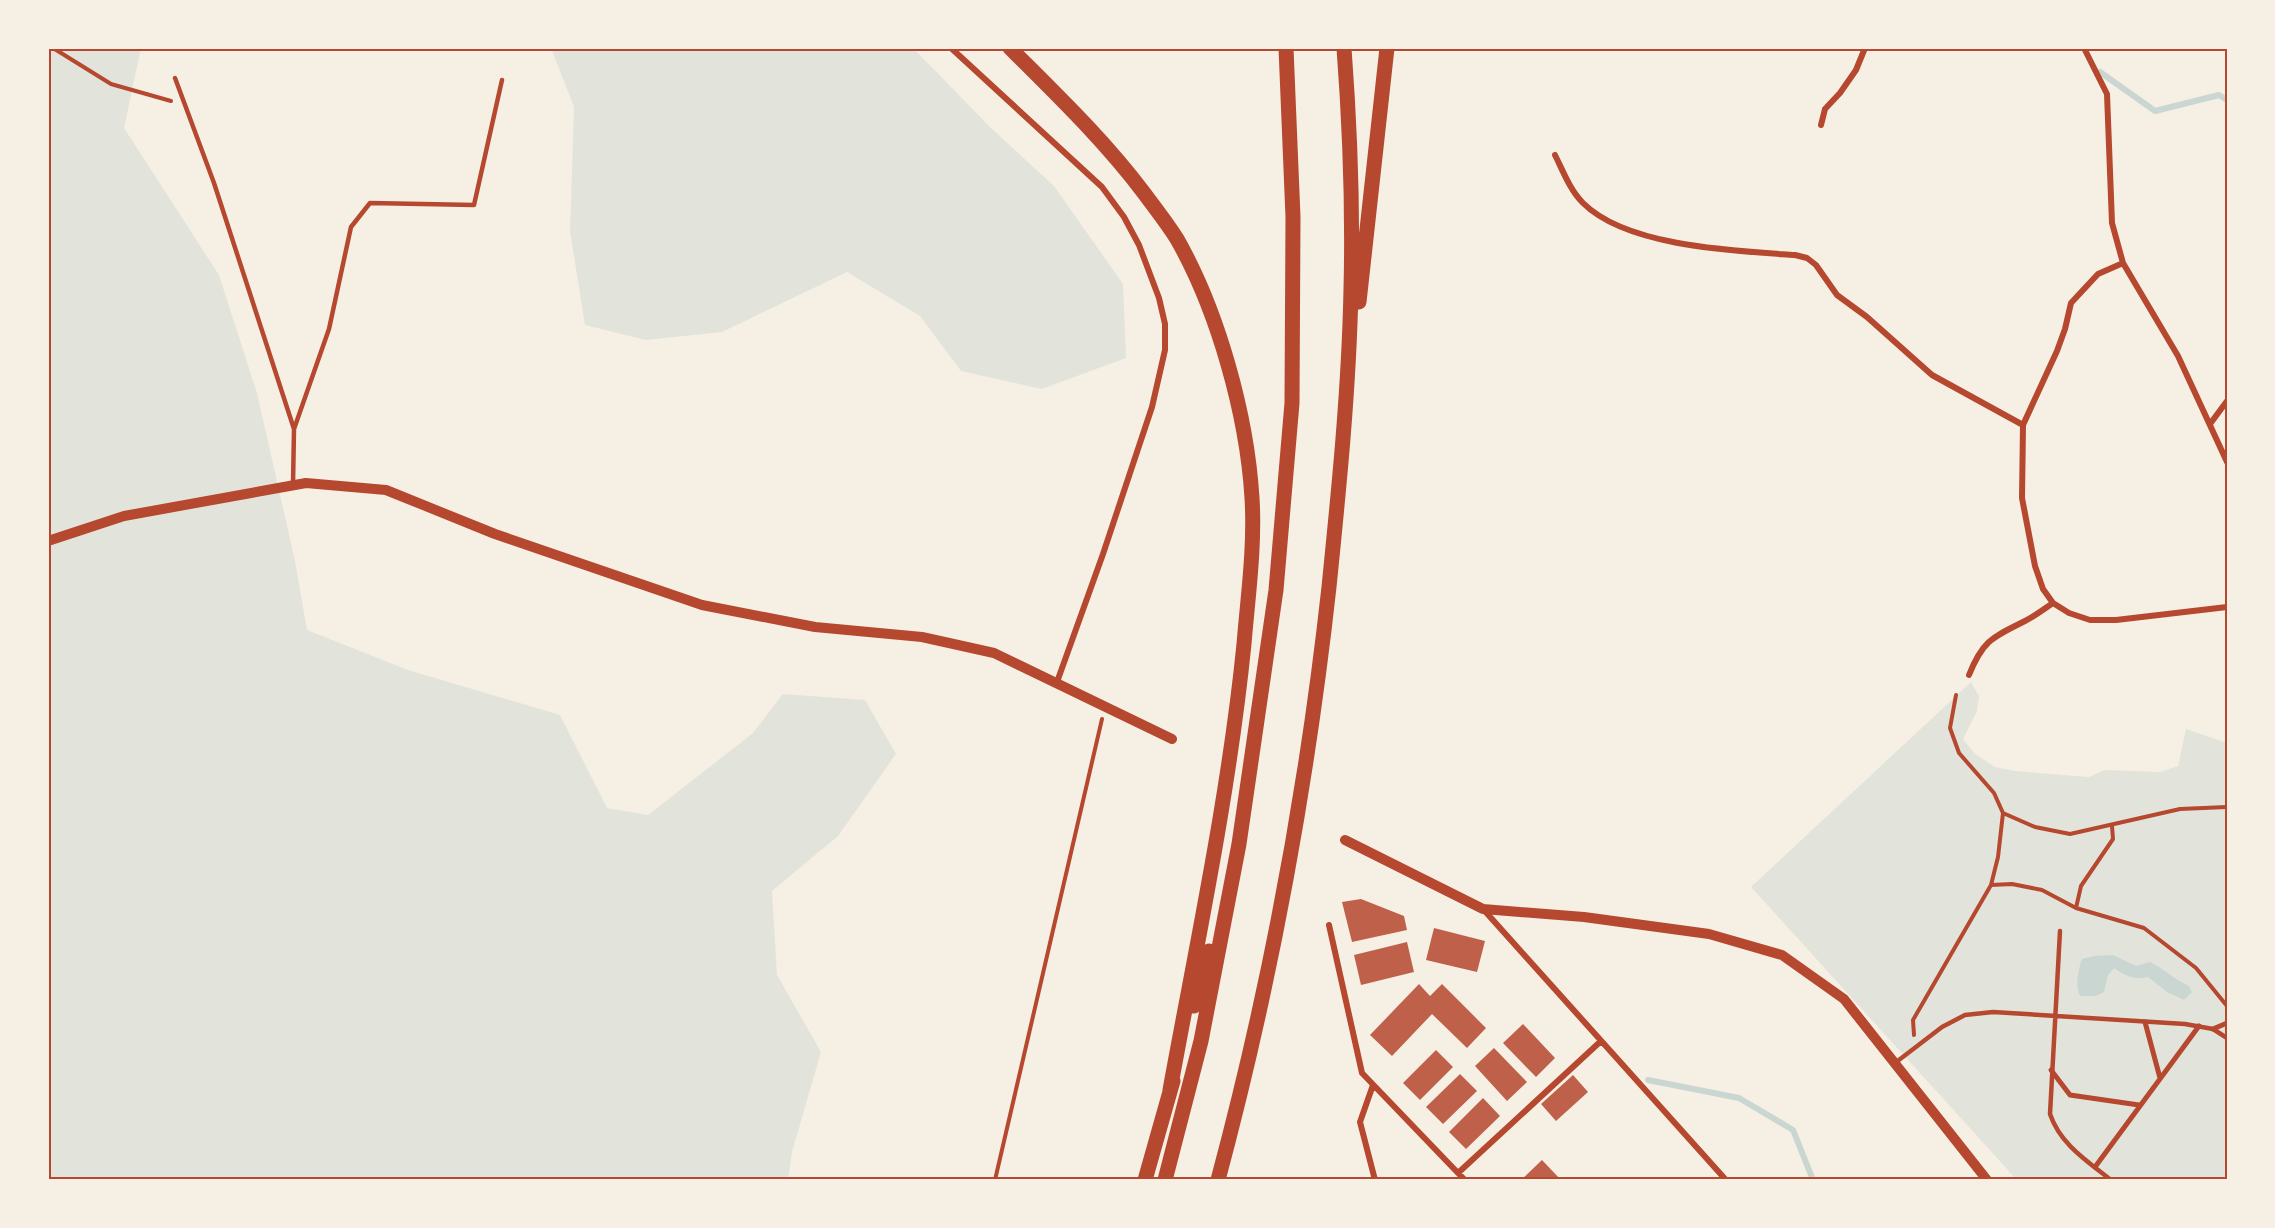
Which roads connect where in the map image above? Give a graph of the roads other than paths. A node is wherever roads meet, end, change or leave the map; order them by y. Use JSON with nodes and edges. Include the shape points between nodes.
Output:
{"nodes":[{"id":1,"x":951,"y":48,"type":"edge"},
{"id":2,"x":1010,"y":48,"type":"edge"},
{"id":3,"x":1286,"y":48,"type":"edge"},
{"id":4,"x":1344,"y":48,"type":"edge"},
{"id":5,"x":1387,"y":48,"type":"edge"},
{"id":6,"x":1865,"y":48,"type":"edge"},
{"id":7,"x":2084,"y":48,"type":"edge"},
{"id":8,"x":175,"y":78,"type":"dead end"},
{"id":9,"x":502,"y":80,"type":"dead end"},
{"id":10,"x":1821,"y":125,"type":"dead end"},
{"id":11,"x":1556,"y":155,"type":"dead end"},
{"id":12,"x":2123,"y":263,"type":"junction"},
{"id":13,"x":2227,"y":401,"type":"edge"},
{"id":14,"x":2210,"y":424,"type":"junction"},
{"id":15,"x":2023,"y":426,"type":"junction"},
{"id":16,"x":294,"y":429,"type":"junction"},
{"id":17,"x":2227,"y":462,"type":"edge"},
{"id":18,"x":293,"y":485,"type":"junction"},
{"id":19,"x":1337,"y":513,"type":"junction"},
{"id":20,"x":48,"y":541,"type":"edge"},
{"id":21,"x":2053,"y":603,"type":"junction"},
{"id":22,"x":2227,"y":607,"type":"edge"},
{"id":23,"x":1969,"y":675,"type":"dead end"},
{"id":24,"x":1057,"y":682,"type":"junction"},
{"id":25,"x":1172,"y":739,"type":"dead end"},
{"id":26,"x":1345,"y":840,"type":"dead end"},
{"id":27,"x":1239,"y":844,"type":"junction"},
{"id":28,"x":1483,"y":909,"type":"junction"},
{"id":29,"x":1329,"y":925,"type":"dead end"},
{"id":30,"x":2060,"y":931,"type":"dead end"},
{"id":31,"x":2055,"y":1017,"type":"junction"},
{"id":32,"x":2145,"y":1022,"type":"junction"},
{"id":33,"x":2227,"y":1023,"type":"edge"},
{"id":34,"x":2199,"y":1026,"type":"junction"},
{"id":35,"x":2213,"y":1029,"type":"junction"},
{"id":36,"x":2227,"y":1038,"type":"edge"},
{"id":37,"x":1601,"y":1041,"type":"junction"},
{"id":38,"x":1894,"y":1064,"type":"junction"},
{"id":39,"x":2051,"y":1070,"type":"junction"},
{"id":40,"x":2160,"y":1078,"type":"junction"},
{"id":41,"x":1373,"y":1085,"type":"junction"},
{"id":42,"x":1170,"y":1090,"type":"junction"},
{"id":43,"x":2139,"y":1105,"type":"junction"},
{"id":44,"x":2095,"y":1167,"type":"junction"},
{"id":45,"x":1458,"y":1173,"type":"junction"},
{"id":46,"x":1145,"y":1180,"type":"edge"},
{"id":47,"x":1165,"y":1180,"type":"edge"},
{"id":48,"x":1218,"y":1180,"type":"edge"},
{"id":49,"x":1375,"y":1180,"type":"edge"},
{"id":50,"x":1465,"y":1180,"type":"edge"},
{"id":51,"x":1726,"y":1180,"type":"edge"},
{"id":52,"x":1987,"y":1180,"type":"edge"},
{"id":53,"x":2111,"y":1180,"type":"edge"}],
"edges":[{"from":1,"to":24,"type":"street","via":[[1102,187],[1138,245],[1165,324],[1165,350],[1152,407]]},
{"from":2,"to":42,"type":"highway","via":[[1116,157],[1175,236],[1193,269],[1226,359],[1245,448],[1253,544],[1236,718]]},
{"from":3,"to":27,"type":"highway","via":[[1293,218],[1292,403],[1276,590]]},
{"from":4,"to":19,"type":"highway","via":[[1351,290]]},
{"from":5,"to":19,"type":"highway"},
{"from":6,"to":10,"type":"street","via":[[1856,70],[1825,109]]},
{"from":7,"to":12,"type":"street","via":[[2107,94],[2112,223]]},
{"from":8,"to":16,"type":"lane","via":[[218,194]]},
{"from":9,"to":16,"type":"lane","via":[[474,205],[370,202],[351,227],[329,329]]},
{"from":11,"to":15,"type":"street","via":[[1583,203],[1614,224],[1710,249],[1807,258],[1837,296],[1875,323],[1932,375]]},
{"from":12,"to":14,"type":"street","via":[[2178,356]]},
{"from":12,"to":15,"type":"street","via":[[2098,273],[2071,303],[2057,351]]},
{"from":13,"to":14,"type":"street"},
{"from":14,"to":17,"type":"street"},
{"from":15,"to":21,"type":"street","via":[[2022,498],[2035,566]]},
{"from":16,"to":18,"type":"lane"},
{"from":18,"to":20,"type":"street","via":[[124,516]]},
{"from":18,"to":24,"type":"street","via":[[386,490],[495,534],[702,605],[814,627],[922,637],[994,653]]},
{"from":19,"to":48,"type":"highway","via":[[1302,794],[1269,968]]},
{"from":21,"to":22,"type":"street","via":[[2090,620]]},
{"from":21,"to":23,"type":"street","via":[[1988,642],[1976,656]]},
{"from":24,"to":25,"type":"street"},
{"from":26,"to":28,"type":"street"},
{"from":27,"to":42,"type":"highway"},
{"from":27,"to":47,"type":"highway","via":[[1201,1041]]},
{"from":28,"to":37,"type":"street"},
{"from":28,"to":38,"type":"street","via":[[1584,916],[1709,934],[1782,955],[1844,999]]},
{"from":29,"to":41,"type":"street","via":[[1362,1073]]},
{"from":30,"to":31,"type":"lane"},
{"from":31,"to":32,"type":"lane"},
{"from":31,"to":38,"type":"lane","via":[[1992,1012],[1965,1015],[1942,1027]]},
{"from":31,"to":39,"type":"lane"},
{"from":32,"to":34,"type":"lane"},
{"from":32,"to":40,"type":"street"},
{"from":33,"to":35,"type":"street"},
{"from":34,"to":35,"type":"lane"},
{"from":34,"to":40,"type":"street"},
{"from":35,"to":36,"type":"lane"},
{"from":37,"to":45,"type":"street"},
{"from":37,"to":51,"type":"street"},
{"from":38,"to":52,"type":"street"},
{"from":39,"to":43,"type":"street","via":[[2070,1095]]},
{"from":39,"to":44,"type":"lane","via":[[2050,1114],[2055,1129]]},
{"from":40,"to":43,"type":"street"},
{"from":41,"to":45,"type":"street"},
{"from":41,"to":49,"type":"street","via":[[1360,1122]]},
{"from":42,"to":46,"type":"highway"},
{"from":43,"to":44,"type":"street"},
{"from":44,"to":53,"type":"lane"},
{"from":45,"to":50,"type":"street"}]}
